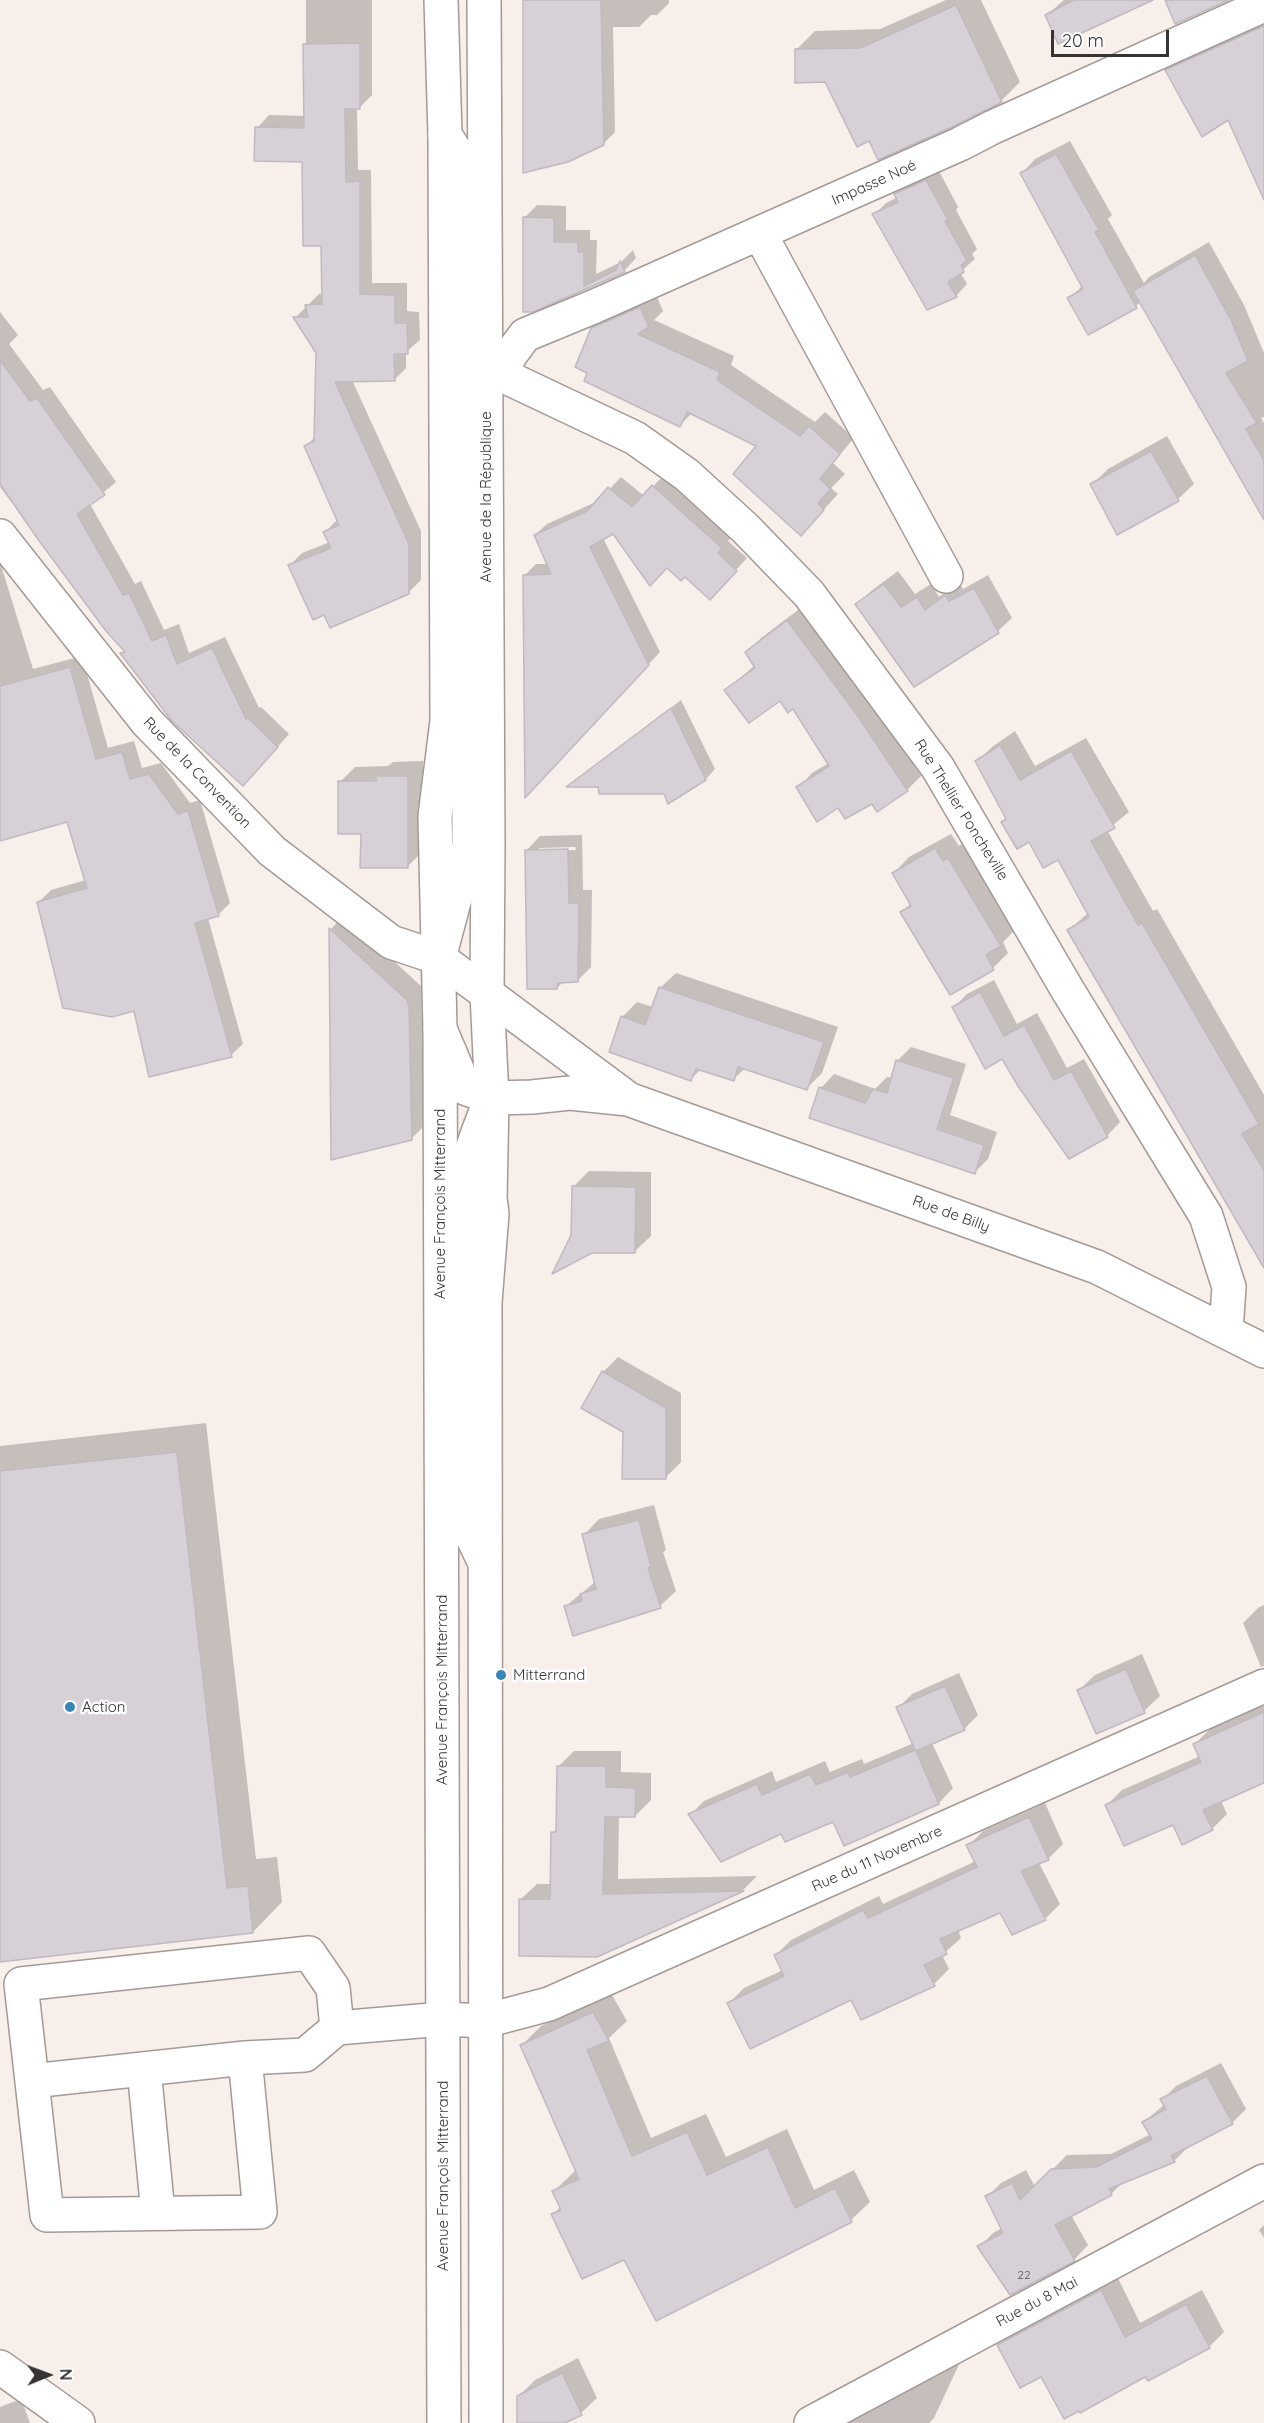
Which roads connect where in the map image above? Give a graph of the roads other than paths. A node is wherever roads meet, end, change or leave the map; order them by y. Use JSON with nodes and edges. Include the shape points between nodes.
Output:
{"nodes":[{"id":1,"x":441,"y":0,"type":"edge"},
{"id":2,"x":484,"y":0,"type":"edge"},
{"id":3,"x":1264,"y":4,"type":"edge"},
{"id":4,"x":760,"y":234,"type":"junction"},
{"id":5,"x":495,"y":372,"type":"junction"},
{"id":6,"x":0,"y":536,"type":"edge"},
{"id":7,"x":945,"y":576,"type":"dead end"},
{"id":8,"x":439,"y":957,"type":"junction"},
{"id":9,"x":487,"y":994,"type":"junction"},
{"id":10,"x":440,"y":1029,"type":"junction"},
{"id":11,"x":492,"y":1098,"type":"junction"},
{"id":12,"x":628,"y":1099,"type":"junction"},
{"id":13,"x":1226,"y":1331,"type":"junction"},
{"id":14,"x":1264,"y":1351,"type":"edge"},
{"id":15,"x":1264,"y":1686,"type":"edge"},
{"id":16,"x":443,"y":2019,"type":"junction"},
{"id":17,"x":485,"y":2021,"type":"junction"},
{"id":18,"x":337,"y":2028,"type":"junction"},
{"id":19,"x":245,"y":2058,"type":"junction"},
{"id":20,"x":144,"y":2069,"type":"junction"},
{"id":21,"x":32,"y":2081,"type":"junction"},
{"id":22,"x":1264,"y":2181,"type":"edge"},
{"id":23,"x":158,"y":2213,"type":"junction"},
{"id":24,"x":0,"y":2367,"type":"edge"},
{"id":25,"x":78,"y":2423,"type":"edge"},
{"id":26,"x":444,"y":2423,"type":"edge"},
{"id":27,"x":486,"y":2423,"type":"edge"},
{"id":28,"x":811,"y":2423,"type":"edge"}],
"edges":[{"from":1,"to":8,"type":"main road","via":[[447,721],[435,816]]},
{"from":2,"to":5,"type":"main road","name":"Avenue de la République"},
{"from":3,"to":4,"type":"main road","name":"Impasse Noé"},
{"from":4,"to":5,"type":"main road","name":"Impasse Noé","via":[[525,335]]},
{"from":4,"to":7,"type":"main road"},
{"from":5,"to":9,"type":"main road","name":"Avenue de la République"},
{"from":5,"to":13,"type":"main road","name":"Rue Thellier Poncheville","via":[[635,438],[695,483],[809,594],[938,768],[1206,1216],[1229,1287]]},
{"from":6,"to":8,"type":"main road","name":"Rue de la Convention","via":[[147,722],[272,852],[391,942]]},
{"from":8,"to":9,"type":"main road","name":"Rue de Billy"},
{"from":8,"to":10,"type":"main road","name":"Avenue François Mitterrand"},
{"from":9,"to":11,"type":"main road"},
{"from":9,"to":12,"type":"main road","name":"Rue de Billy"},
{"from":10,"to":11,"type":"main road","via":[[465,1088]]},
{"from":10,"to":16,"type":"main road","name":"Avenue François Mitterrand"},
{"from":11,"to":12,"type":"main road","name":"Rue de Billy","via":[[570,1094]]},
{"from":11,"to":17,"type":"main road","via":[[492,1214],[485,1302]]},
{"from":12,"to":13,"type":"main road","name":"Rue de Billy","via":[[1097,1267]]},
{"from":13,"to":14,"type":"main road","name":"Rue de Billy"},
{"from":15,"to":17,"type":"main road","name":"Rue du 11 Novembre","via":[[549,2004]]},
{"from":16,"to":17,"type":"main road","name":"Rue du 11 Novembre"},
{"from":16,"to":18,"type":"main road","name":"Rue du 11 Novembre"},
{"from":16,"to":26,"type":"main road","name":"Avenue François Mitterrand"},
{"from":17,"to":27,"type":"main road"},
{"from":18,"to":19,"type":"main road","via":[[305,2055]]},
{"from":18,"to":21,"type":"main road","via":[[333,1988],[309,1953],[21,1984]]},
{"from":19,"to":20,"type":"main road"},
{"from":19,"to":23,"type":"main road","via":[[260,2211]]},
{"from":20,"to":21,"type":"main road"},
{"from":20,"to":23,"type":"main road"},
{"from":21,"to":23,"type":"main road","via":[[47,2215]]},
{"from":22,"to":28,"type":"main road","name":"Rue du 8 Mai"},
{"from":24,"to":25,"type":"main road"}]}
